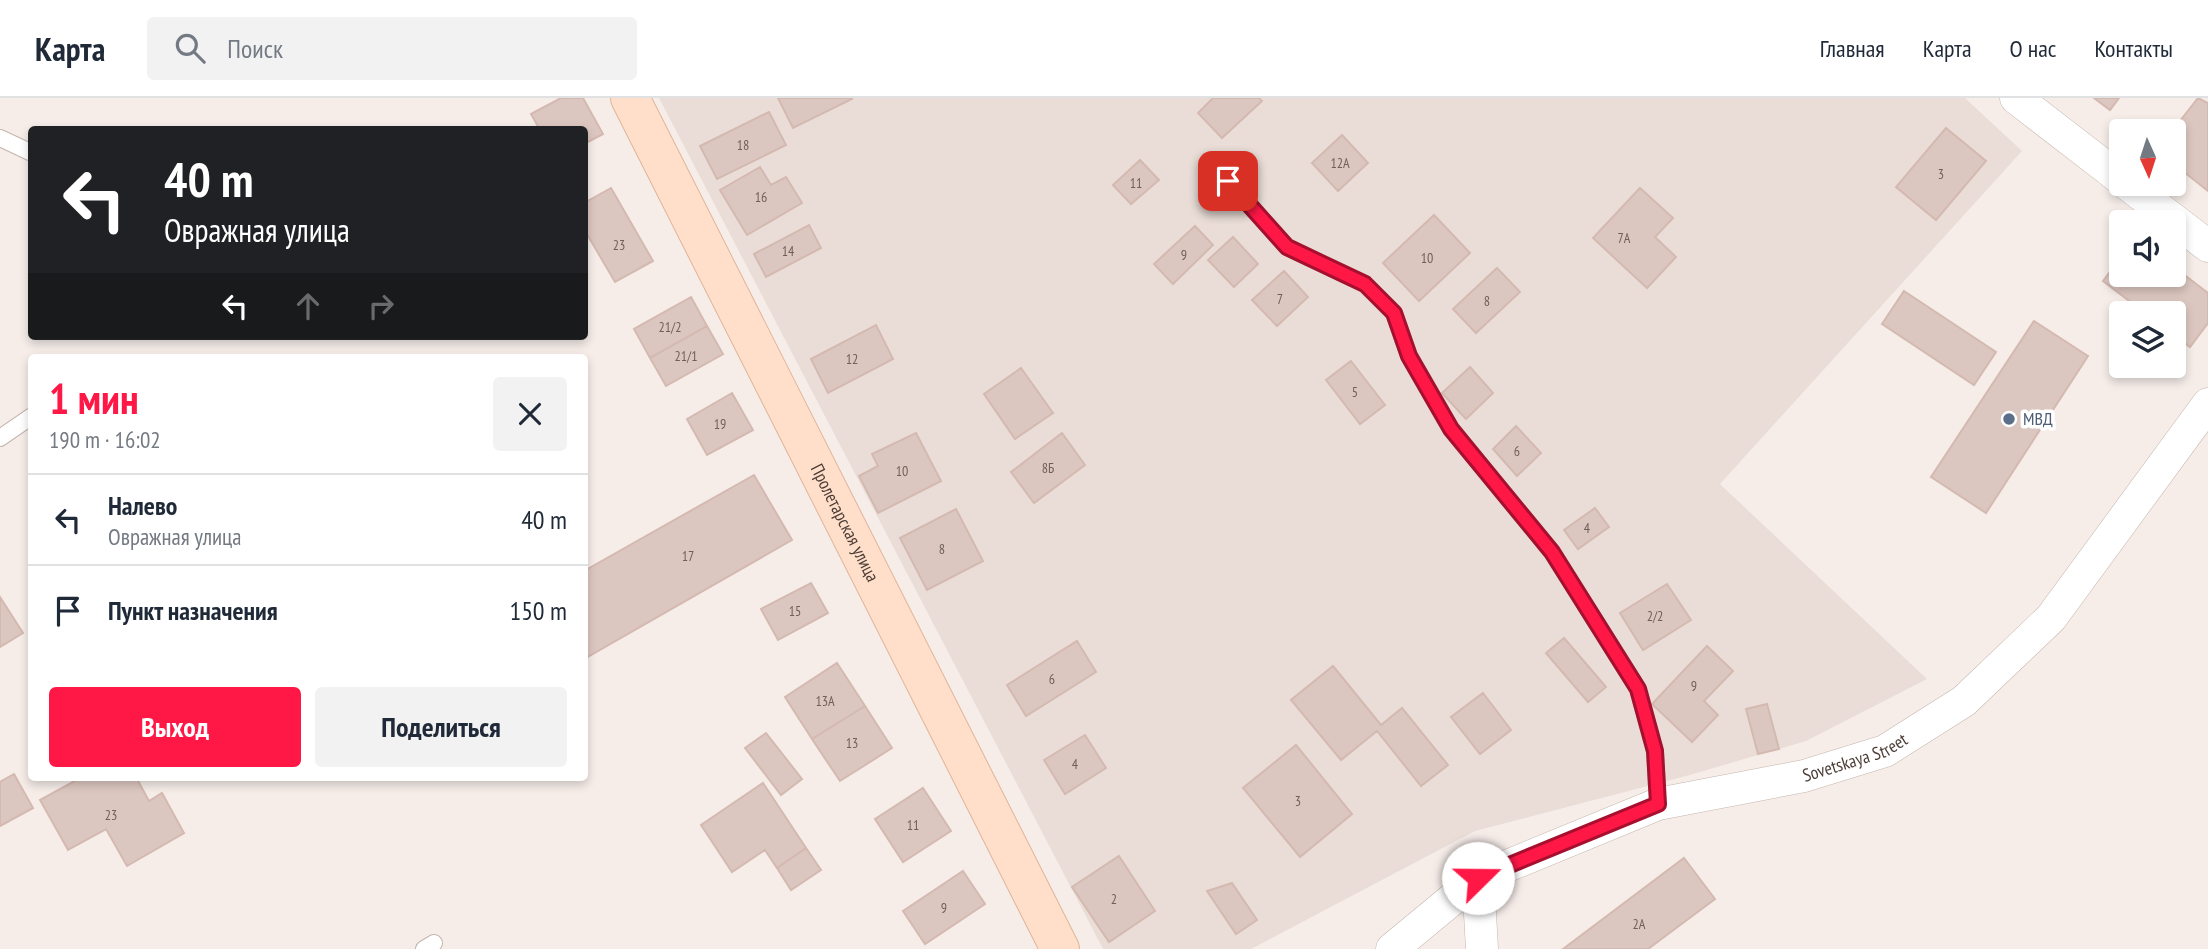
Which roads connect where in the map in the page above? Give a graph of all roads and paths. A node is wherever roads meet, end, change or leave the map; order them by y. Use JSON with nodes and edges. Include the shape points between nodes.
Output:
{"nodes":[{"id":1,"x":630,"y":98,"type":"edge"},
{"id":2,"x":2016,"y":98,"type":"edge"},
{"id":3,"x":0,"y":138,"type":"edge"},
{"id":4,"x":28,"y":151,"type":"edge"},
{"id":5,"x":2109,"y":170,"type":"edge"},
{"id":6,"x":1228,"y":181,"type":"dead end"},
{"id":7,"x":2143,"y":196,"type":"edge"},
{"id":8,"x":2208,"y":246,"type":"edge"},
{"id":9,"x":2208,"y":404,"type":"edge"},
{"id":10,"x":28,"y":419,"type":"edge"},
{"id":11,"x":0,"y":438,"type":"edge"},
{"id":12,"x":1658,"y":804,"type":"junction"},
{"id":13,"x":1478,"y":878,"type":"junction"},
{"id":14,"x":1060,"y":949,"type":"edge"},
{"id":15,"x":1392,"y":949,"type":"edge"},
{"id":16,"x":1482,"y":949,"type":"edge"}],
"edges":[{"from":1,"to":14,"type":"street","name":"Пролетарская улица"},
{"from":2,"to":5,"type":"street"},
{"from":3,"to":4,"type":"lane"},
{"from":6,"to":12,"type":"lane","via":[[1287,247],[1365,284],[1394,313],[1409,356],[1451,429],[1552,552],[1638,689],[1655,751]]},
{"from":7,"to":8,"type":"street"},
{"from":9,"to":12,"type":"street","name":"Sovetskaya Street","via":[[2051,618],[1964,701],[1885,751],[1804,776]]},
{"from":10,"to":11,"type":"lane"},
{"from":12,"to":13,"type":"street","name":"Sovetskaya Street"},
{"from":13,"to":15,"type":"street","name":"Sovetskaya Street"},
{"from":13,"to":16,"type":"street"}]}
